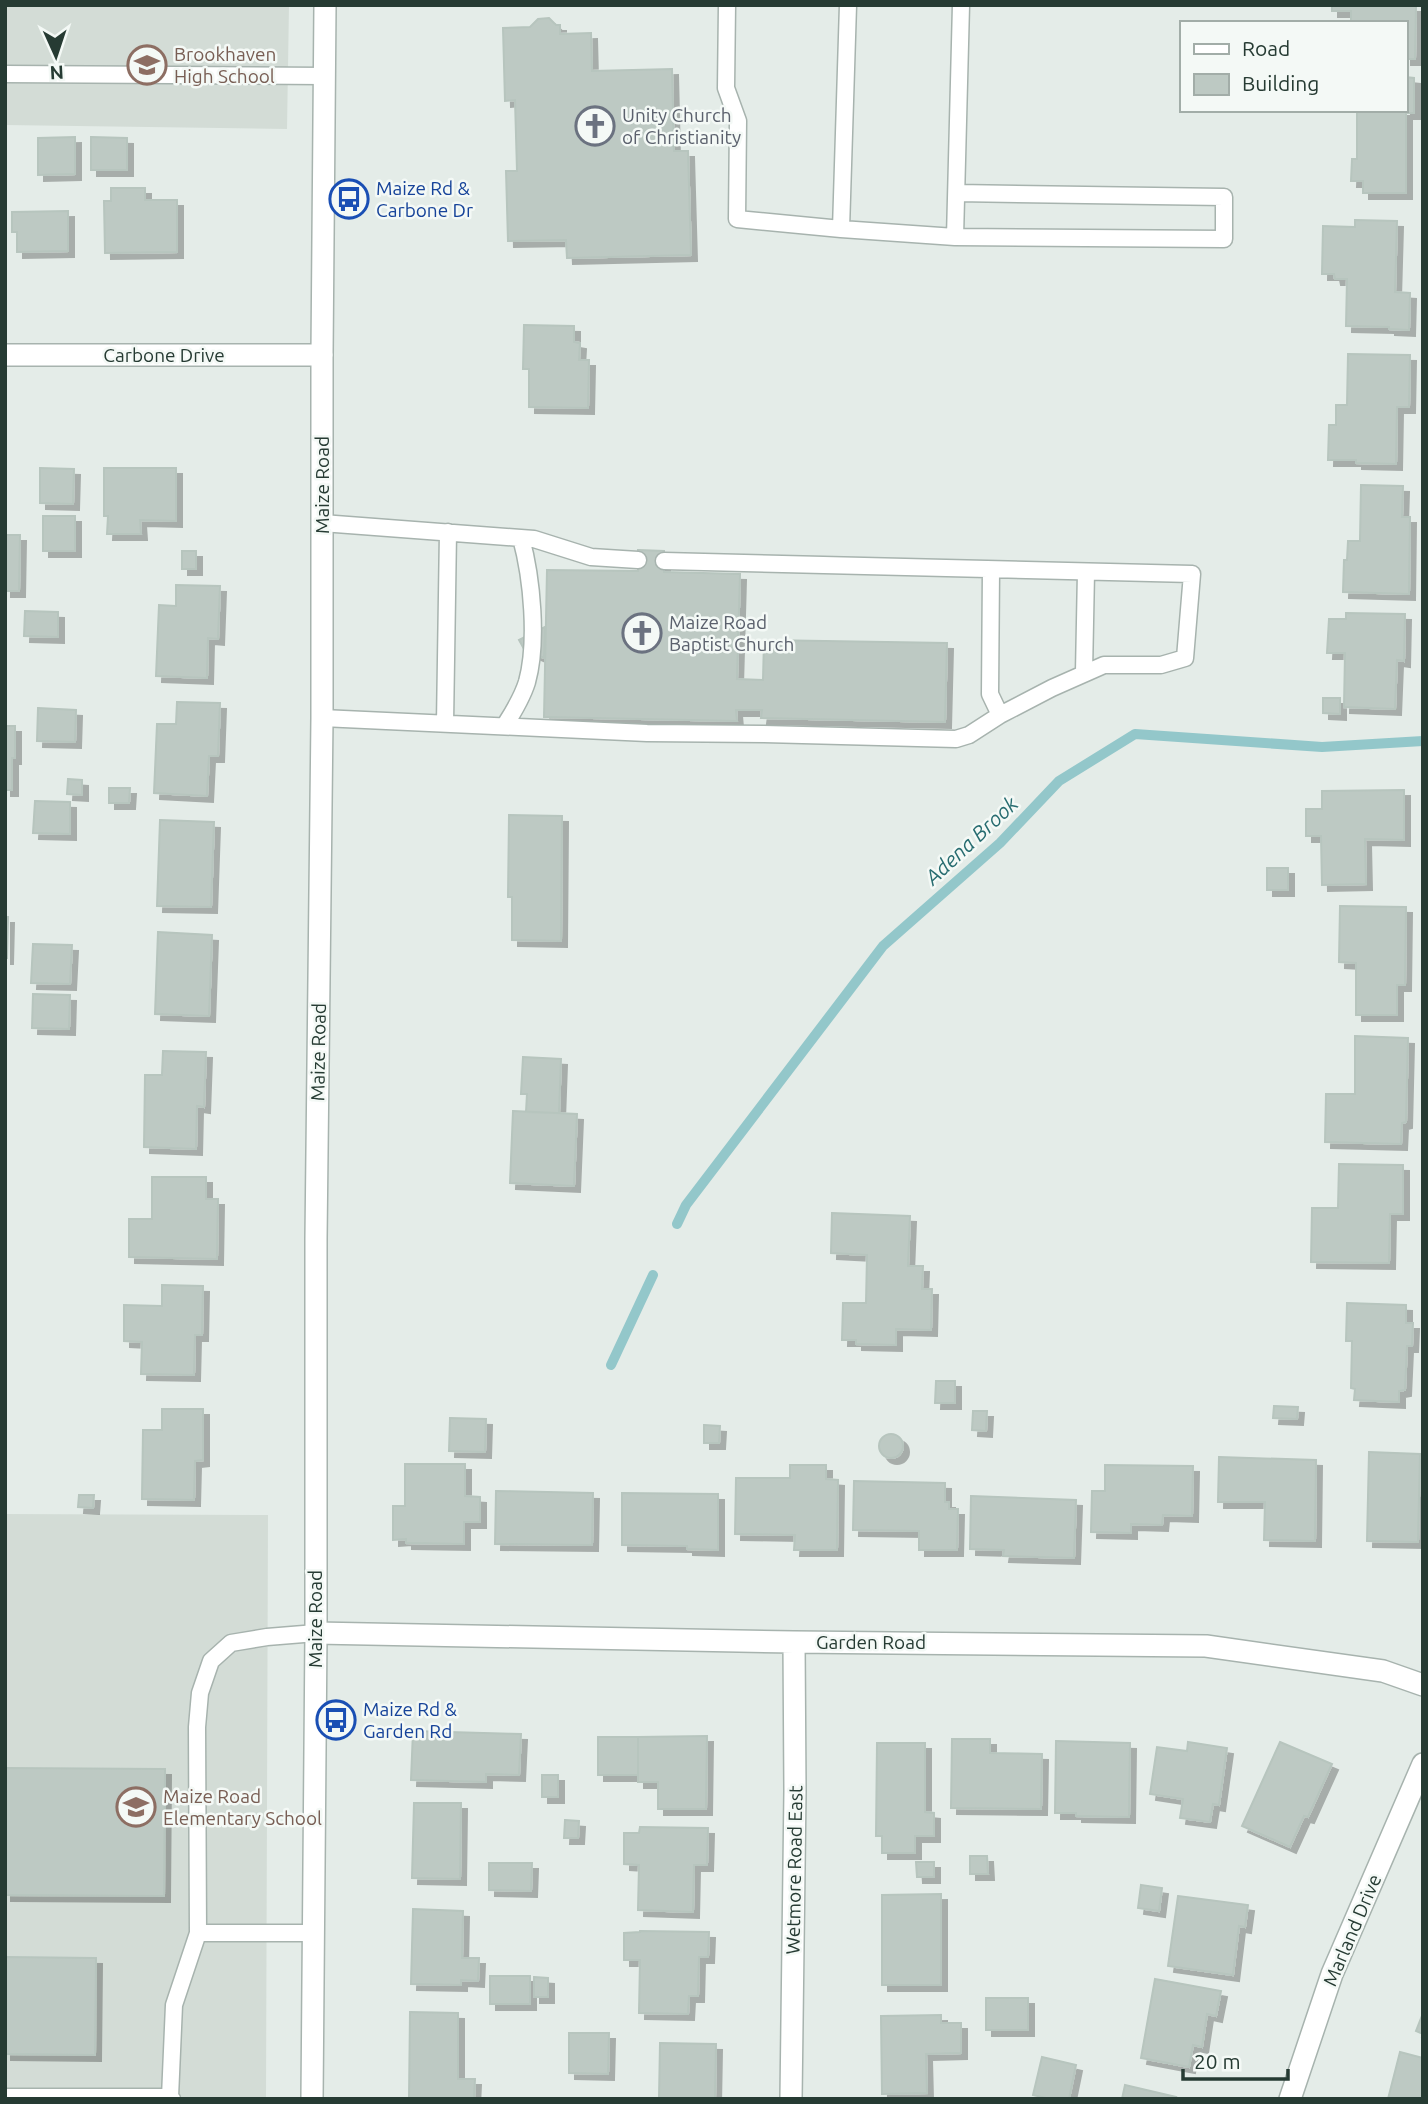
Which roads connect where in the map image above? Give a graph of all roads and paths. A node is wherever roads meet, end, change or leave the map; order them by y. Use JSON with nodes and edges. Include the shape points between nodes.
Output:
{"nodes":[{"id":1,"x":325,"y":5,"type":"edge"},
{"id":2,"x":727,"y":5,"type":"edge"},
{"id":3,"x":848,"y":5,"type":"edge"},
{"id":4,"x":961,"y":5,"type":"edge"},
{"id":5,"x":5,"y":74,"type":"edge"},
{"id":6,"x":324,"y":76,"type":"junction"},
{"id":7,"x":957,"y":193,"type":"junction"},
{"id":8,"x":841,"y":229,"type":"junction"},
{"id":9,"x":955,"y":237,"type":"junction"},
{"id":10,"x":5,"y":355,"type":"edge"},
{"id":11,"x":322,"y":355,"type":"junction"},
{"id":12,"x":322,"y":523,"type":"junction"},
{"id":13,"x":448,"y":532,"type":"junction"},
{"id":14,"x":521,"y":538,"type":"junction"},
{"id":15,"x":638,"y":561,"type":"dead end"},
{"id":16,"x":664,"y":561,"type":"dead end"},
{"id":17,"x":990,"y":570,"type":"junction"},
{"id":18,"x":1086,"y":572,"type":"junction"},
{"id":19,"x":1084,"y":672,"type":"junction"},
{"id":20,"x":1000,"y":715,"type":"junction"},
{"id":21,"x":322,"y":718,"type":"junction"},
{"id":22,"x":445,"y":723,"type":"junction"},
{"id":23,"x":505,"y":725,"type":"junction"},
{"id":24,"x":316,"y":1633,"type":"junction"},
{"id":25,"x":794,"y":1642,"type":"junction"},
{"id":26,"x":1423,"y":1685,"type":"edge"},
{"id":27,"x":1423,"y":1764,"type":"edge"},
{"id":28,"x":198,"y":1933,"type":"junction"},
{"id":29,"x":312,"y":1933,"type":"junction"},
{"id":30,"x":5,"y":2097,"type":"edge"},
{"id":31,"x":171,"y":2098,"type":"edge"},
{"id":32,"x":312,"y":2099,"type":"edge"},
{"id":33,"x":791,"y":2099,"type":"edge"},
{"id":34,"x":1290,"y":2099,"type":"edge"}],
"edges":[{"from":1,"to":6,"type":"street","name":"Maize Road"},
{"from":2,"to":8,"type":"lane","via":[[726,88],[738,121],[737,219]]},
{"from":3,"to":8,"type":"lane"},
{"from":4,"to":7,"type":"lane"},
{"from":5,"to":6,"type":"lane"},
{"from":6,"to":11,"type":"street","name":"Maize Road"},
{"from":7,"to":9,"type":"lane"},
{"from":7,"to":9,"type":"lane","via":[[1224,197],[1224,239]]},
{"from":8,"to":9,"type":"lane"},
{"from":10,"to":11,"type":"street","name":"Carbone Drive"},
{"from":11,"to":12,"type":"street","name":"Maize Road"},
{"from":12,"to":13,"type":"lane"},
{"from":12,"to":21,"type":"street","name":"Maize Road"},
{"from":13,"to":14,"type":"lane"},
{"from":13,"to":22,"type":"lane"},
{"from":14,"to":15,"type":"lane","via":[[591,556]]},
{"from":14,"to":23,"type":"lane","via":[[529,567],[532,652],[527,682]]},
{"from":16,"to":17,"type":"lane"},
{"from":17,"to":18,"type":"lane"},
{"from":17,"to":20,"type":"lane","via":[[990,694]]},
{"from":18,"to":19,"type":"lane"},
{"from":18,"to":19,"type":"lane","via":[[1192,574],[1185,658],[1161,665],[1104,665]]},
{"from":19,"to":20,"type":"lane"},
{"from":20,"to":23,"type":"lane","via":[[956,739],[647,733]]},
{"from":21,"to":22,"type":"lane"},
{"from":21,"to":24,"type":"street","name":"Maize Road"},
{"from":22,"to":23,"type":"lane"},
{"from":24,"to":25,"type":"street","name":"Garden Road"},
{"from":24,"to":28,"type":"lane","via":[[231,1643],[211,1661],[197,1727]]},
{"from":24,"to":29,"type":"street","name":"Maize Road"},
{"from":25,"to":26,"type":"street","name":"Garden Road","via":[[1206,1646],[1383,1671]]},
{"from":25,"to":33,"type":"street","name":"Wetmore Road East"},
{"from":27,"to":34,"type":"street","name":"Marland Drive","via":[[1332,1974]]},
{"from":28,"to":29,"type":"lane"},
{"from":28,"to":31,"type":"lane","via":[[174,2006]]},
{"from":29,"to":32,"type":"street","name":"Maize Road"},
{"from":30,"to":31,"type":"lane"}]}
